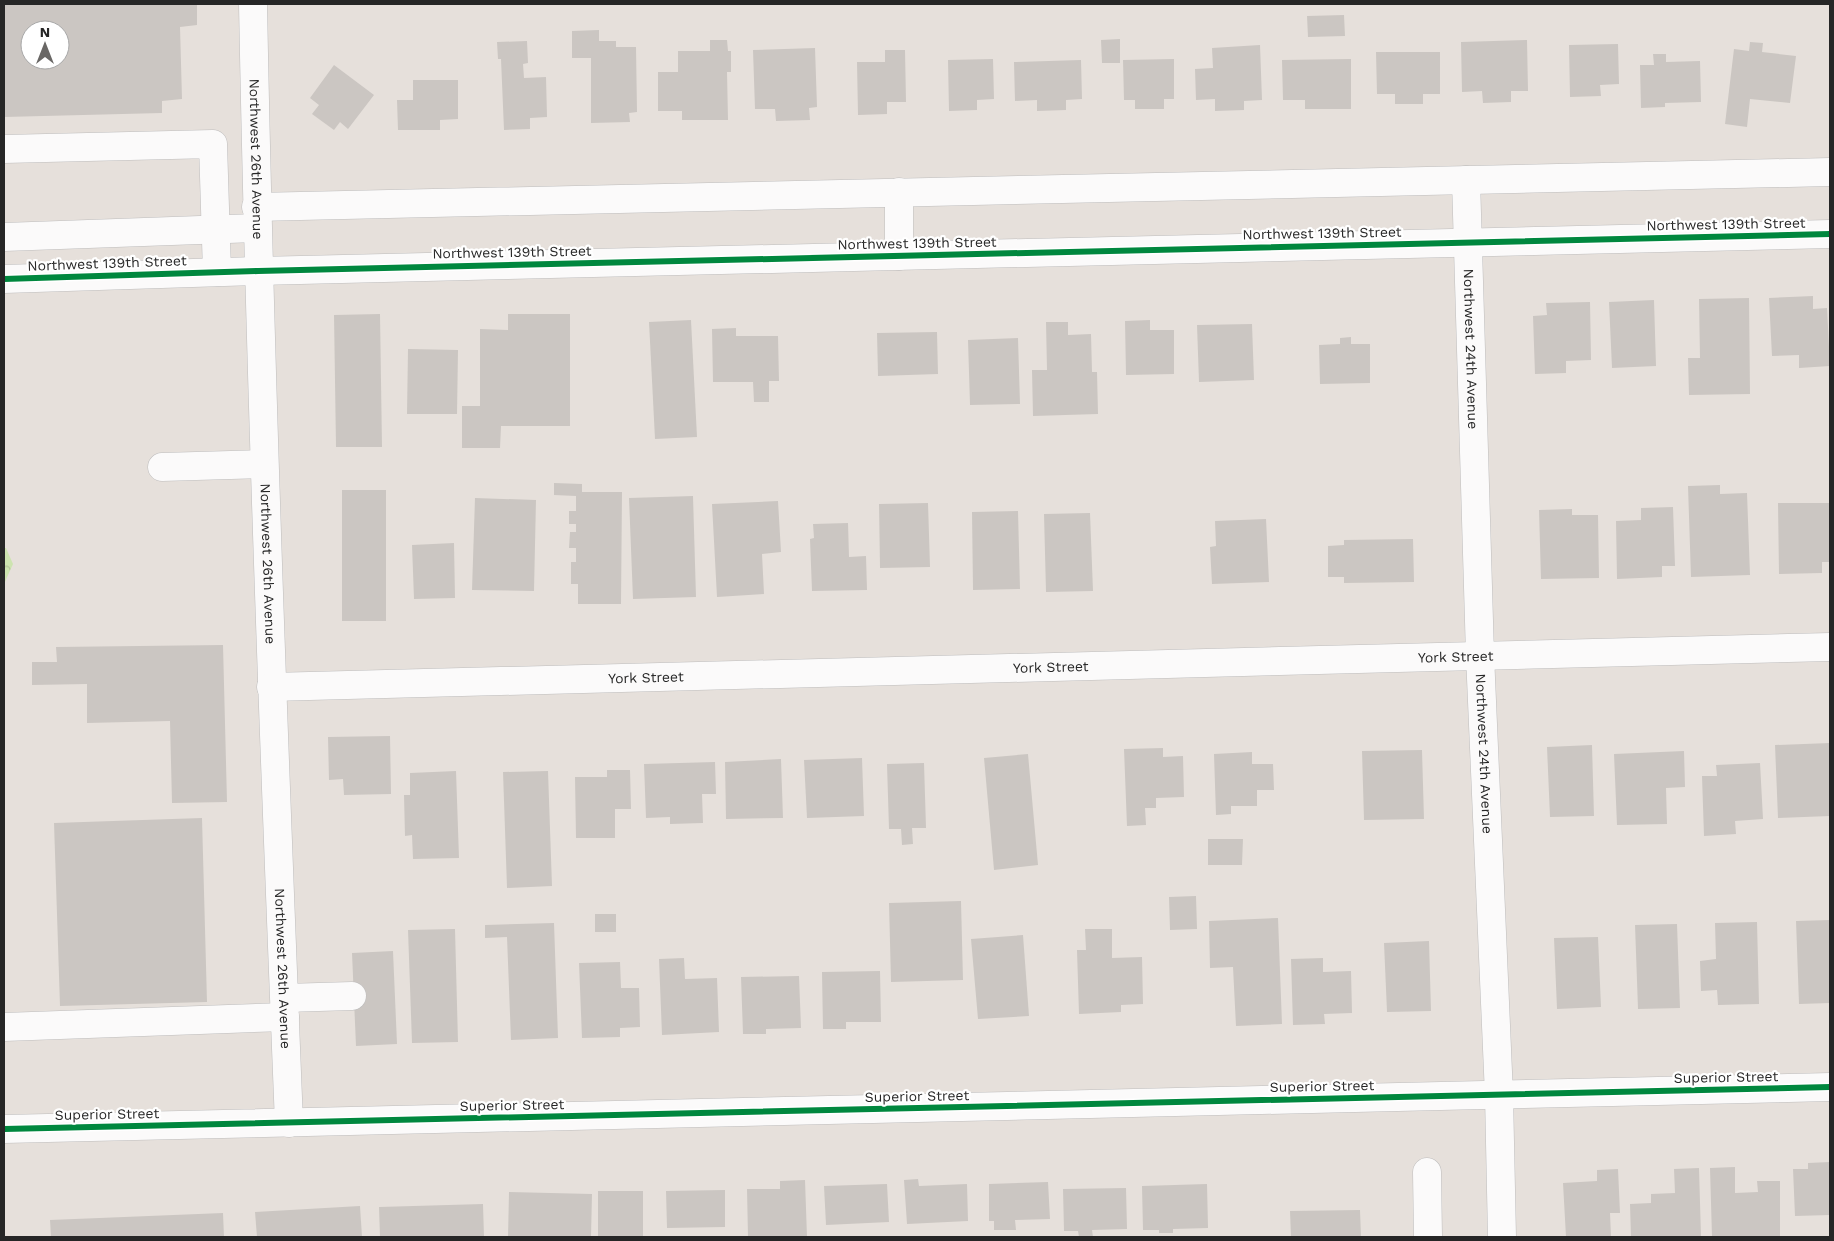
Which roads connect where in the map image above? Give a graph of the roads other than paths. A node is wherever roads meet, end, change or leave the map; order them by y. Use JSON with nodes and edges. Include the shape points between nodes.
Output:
{"nodes":[{"id":1,"x":253,"y":4,"type":"edge"},
{"id":2,"x":255,"y":143,"type":"junction"},
{"id":3,"x":213,"y":144,"type":"junction"},
{"id":4,"x":4,"y":149,"type":"edge"},
{"id":5,"x":1830,"y":172,"type":"edge"},
{"id":6,"x":1466,"y":180,"type":"junction"},
{"id":7,"x":899,"y":192,"type":"junction"},
{"id":8,"x":256,"y":217,"type":"junction"},
{"id":9,"x":216,"y":229,"type":"junction"},
{"id":10,"x":1830,"y":234,"type":"edge"},
{"id":11,"x":4,"y":237,"type":"edge"},
{"id":12,"x":1468,"y":242,"type":"junction"},
{"id":13,"x":898,"y":256,"type":"junction"},
{"id":14,"x":258,"y":271,"type":"junction"},
{"id":15,"x":217,"y":272,"type":"junction"},
{"id":16,"x":4,"y":279,"type":"edge"},
{"id":17,"x":264,"y":464,"type":"junction"},
{"id":18,"x":162,"y":467,"type":"dead end"},
{"id":19,"x":1830,"y":647,"type":"edge"},
{"id":20,"x":1480,"y":655,"type":"junction"},
{"id":21,"x":271,"y":687,"type":"junction"},
{"id":22,"x":352,"y":996,"type":"dead end"},
{"id":23,"x":285,"y":1007,"type":"junction"},
{"id":24,"x":4,"y":1027,"type":"edge"},
{"id":25,"x":1830,"y":1087,"type":"edge"},
{"id":26,"x":1499,"y":1095,"type":"junction"},
{"id":27,"x":289,"y":1123,"type":"junction"},
{"id":28,"x":4,"y":1129,"type":"edge"},
{"id":29,"x":1427,"y":1172,"type":"dead end"},
{"id":30,"x":1428,"y":1237,"type":"edge"},
{"id":31,"x":1502,"y":1237,"type":"edge"}],
"edges":[{"from":1,"to":2,"type":"street","name":"Northwest 26th Avenue"},
{"from":2,"to":3,"type":"street"},
{"from":2,"to":8,"type":"street","name":"Northwest 26th Avenue"},
{"from":3,"to":4,"type":"street"},
{"from":3,"to":9,"type":"street"},
{"from":5,"to":6,"type":"street"},
{"from":6,"to":7,"type":"street"},
{"from":6,"to":12,"type":"street","name":"Northwest 24th Avenue"},
{"from":7,"to":8,"type":"street"},
{"from":7,"to":13,"type":"street"},
{"from":8,"to":9,"type":"street"},
{"from":8,"to":14,"type":"street","name":"Northwest 26th Avenue"},
{"from":9,"to":11,"type":"street"},
{"from":9,"to":15,"type":"street"},
{"from":10,"to":12,"type":"street","name":"Northwest 139th Street"},
{"from":12,"to":13,"type":"street","name":"Northwest 139th Street"},
{"from":12,"to":20,"type":"street","name":"Northwest 24th Avenue"},
{"from":13,"to":14,"type":"street","name":"Northwest 139th Street"},
{"from":14,"to":15,"type":"street","name":"Northwest 139th Street"},
{"from":14,"to":17,"type":"street","name":"Northwest 26th Avenue"},
{"from":15,"to":16,"type":"street","name":"Northwest 139th Street"},
{"from":17,"to":18,"type":"street"},
{"from":17,"to":21,"type":"street","name":"Northwest 26th Avenue"},
{"from":19,"to":20,"type":"street","name":"York Street"},
{"from":20,"to":21,"type":"street","name":"York Street"},
{"from":20,"to":26,"type":"street","name":"Northwest 24th Avenue"},
{"from":21,"to":23,"type":"street","name":"Northwest 26th Avenue"},
{"from":22,"to":23,"type":"street"},
{"from":23,"to":24,"type":"street"},
{"from":23,"to":27,"type":"street","name":"Northwest 26th Avenue"},
{"from":25,"to":26,"type":"street","name":"Superior Street"},
{"from":26,"to":27,"type":"street","name":"Superior Street"},
{"from":26,"to":31,"type":"street","name":"Northwest 24th Avenue"},
{"from":27,"to":28,"type":"street","name":"Superior Street"},
{"from":29,"to":30,"type":"street"}]}
